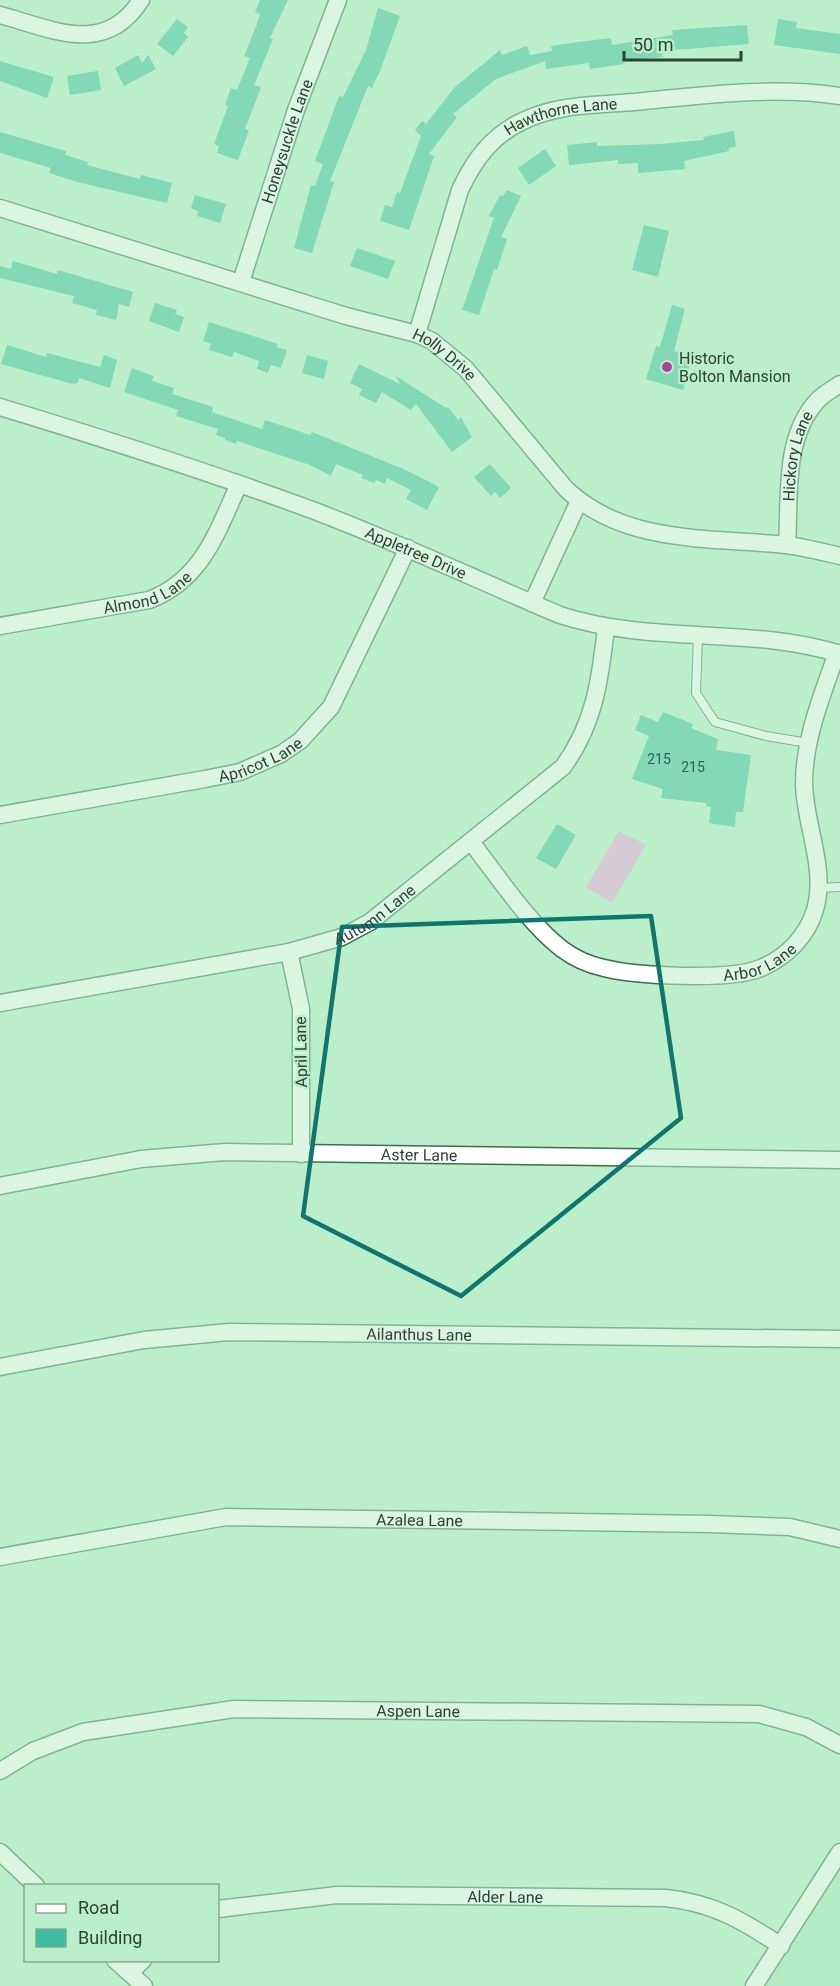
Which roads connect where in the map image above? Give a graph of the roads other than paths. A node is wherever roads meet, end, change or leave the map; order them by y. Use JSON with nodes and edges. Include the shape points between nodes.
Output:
{"nodes":[{"id":1,"x":141,"y":0,"type":"edge"},
{"id":2,"x":338,"y":0,"type":"edge"},
{"id":3,"x":0,"y":15,"type":"edge"},
{"id":4,"x":840,"y":96,"type":"edge"},
{"id":5,"x":0,"y":208,"type":"edge"},
{"id":6,"x":241,"y":282,"type":"junction"},
{"id":7,"x":417,"y":334,"type":"junction"},
{"id":8,"x":840,"y":384,"type":"edge"},
{"id":9,"x":0,"y":407,"type":"edge"},
{"id":10,"x":239,"y":484,"type":"junction"},
{"id":11,"x":579,"y":501,"type":"junction"},
{"id":12,"x":787,"y":545,"type":"junction"},
{"id":13,"x":408,"y":548,"type":"junction"},
{"id":14,"x":840,"y":556,"type":"edge"},
{"id":15,"x":532,"y":603,"type":"junction"},
{"id":16,"x":0,"y":626,"type":"edge"},
{"id":17,"x":606,"y":628,"type":"junction"},
{"id":18,"x":698,"y":637,"type":"junction"},
{"id":19,"x":838,"y":653,"type":"edge"},
{"id":20,"x":808,"y":743,"type":"junction"},
{"id":21,"x":0,"y":815,"type":"edge"},
{"id":22,"x":471,"y":842,"type":"junction"},
{"id":23,"x":840,"y":887,"type":"edge"},
{"id":24,"x":819,"y":888,"type":"junction"},
{"id":25,"x":289,"y":952,"type":"junction"},
{"id":26,"x":0,"y":1003,"type":"edge"},
{"id":27,"x":301,"y":1154,"type":"junction"},
{"id":28,"x":840,"y":1160,"type":"edge"},
{"id":29,"x":0,"y":1186,"type":"edge"},
{"id":30,"x":840,"y":1339,"type":"edge"},
{"id":31,"x":0,"y":1367,"type":"edge"},
{"id":32,"x":840,"y":1539,"type":"edge"},
{"id":33,"x":0,"y":1557,"type":"edge"},
{"id":34,"x":840,"y":1745,"type":"edge"},
{"id":35,"x":0,"y":1771,"type":"edge"},
{"id":36,"x":840,"y":1852,"type":"edge"},
{"id":37,"x":1,"y":1854,"type":"edge"},
{"id":38,"x":34,"y":1884,"type":"edge"},
{"id":39,"x":219,"y":1909,"type":"edge"},
{"id":40,"x":781,"y":1946,"type":"junction"},
{"id":41,"x":117,"y":1962,"type":"edge"},
{"id":42,"x":141,"y":1962,"type":"edge"},
{"id":43,"x":130,"y":1973,"type":"junction"},
{"id":44,"x":144,"y":1986,"type":"edge"},
{"id":45,"x":754,"y":1986,"type":"edge"}],
"edges":[{"from":1,"to":3,"type":"street","via":[[127,18],[108,31],[88,36]]},
{"from":2,"to":6,"type":"street","name":"Honeysuckle Lane","via":[[296,110]]},
{"from":4,"to":7,"type":"street","name":"Hawthorne Lane","via":[[801,90],[731,93],[584,105],[523,121],[490,143],[467,174]]},
{"from":5,"to":6,"type":"street","name":"Holly Drive"},
{"from":6,"to":7,"type":"street","name":"Holly Drive"},
{"from":7,"to":11,"type":"street","name":"Holly Drive","via":[[447,351],[466,369]]},
{"from":8,"to":12,"type":"street","name":"Hickory Lane","via":[[808,411],[795,442]]},
{"from":9,"to":10,"type":"street","name":"Appletree Drive"},
{"from":10,"to":13,"type":"street","name":"Appletree Drive"},
{"from":10,"to":16,"type":"street","name":"Almond Lane","via":[[200,562],[182,583],[165,594]]},
{"from":11,"to":12,"type":"street","name":"Holly Drive","via":[[631,528],[674,536]]},
{"from":11,"to":15,"type":"street"},
{"from":12,"to":14,"type":"street","name":"Holly Drive"},
{"from":13,"to":15,"type":"street","name":"Appletree Drive"},
{"from":13,"to":21,"type":"street","name":"Apricot Lane","via":[[331,707],[300,741],[281,754],[240,772]]},
{"from":15,"to":17,"type":"street","name":"Appletree Drive"},
{"from":17,"to":18,"type":"street","name":"Appletree Drive"},
{"from":17,"to":22,"type":"street","name":"Autumn Lane","via":[[596,699],[579,746],[542,786]]},
{"from":18,"to":19,"type":"street","name":"Appletree Drive","via":[[792,643]]},
{"from":18,"to":20,"type":"lane","via":[[696,693],[715,722]]},
{"from":19,"to":20,"type":"street","name":"Arbor Lane"},
{"from":20,"to":24,"type":"street","name":"Arbor Lane","via":[[804,784]]},
{"from":22,"to":24,"type":"street","name":"Arbor Lane","via":[[563,950],[603,968],[639,973],[731,975],[761,968],[791,949],[807,930]]},
{"from":22,"to":25,"type":"street","name":"Autumn Lane","via":[[370,922],[342,937]]},
{"from":23,"to":24,"type":"lane"},
{"from":25,"to":26,"type":"street","name":"Autumn Lane"},
{"from":25,"to":27,"type":"street","name":"April Lane","via":[[301,1009]]},
{"from":27,"to":28,"type":"street","name":"Aster Lane"},
{"from":27,"to":29,"type":"street","name":"Aster Lane","via":[[190,1153]]},
{"from":30,"to":31,"type":"street","name":"Ailanthus Lane","via":[[229,1332],[144,1340]]},
{"from":32,"to":33,"type":"street","name":"Azalea Lane","via":[[790,1527],[710,1524],[226,1517]]},
{"from":34,"to":35,"type":"street","name":"Aspen Lane","via":[[807,1727],[759,1714],[234,1708],[83,1732],[33,1751]]},
{"from":36,"to":40,"type":"street"},
{"from":37,"to":38,"type":"street"},
{"from":39,"to":40,"type":"street","name":"Alder Lane","via":[[337,1895],[666,1898],[690,1900],[722,1911]]},
{"from":40,"to":45,"type":"street"},
{"from":41,"to":43,"type":"street"},
{"from":42,"to":43,"type":"street"},
{"from":43,"to":44,"type":"street"}]}
